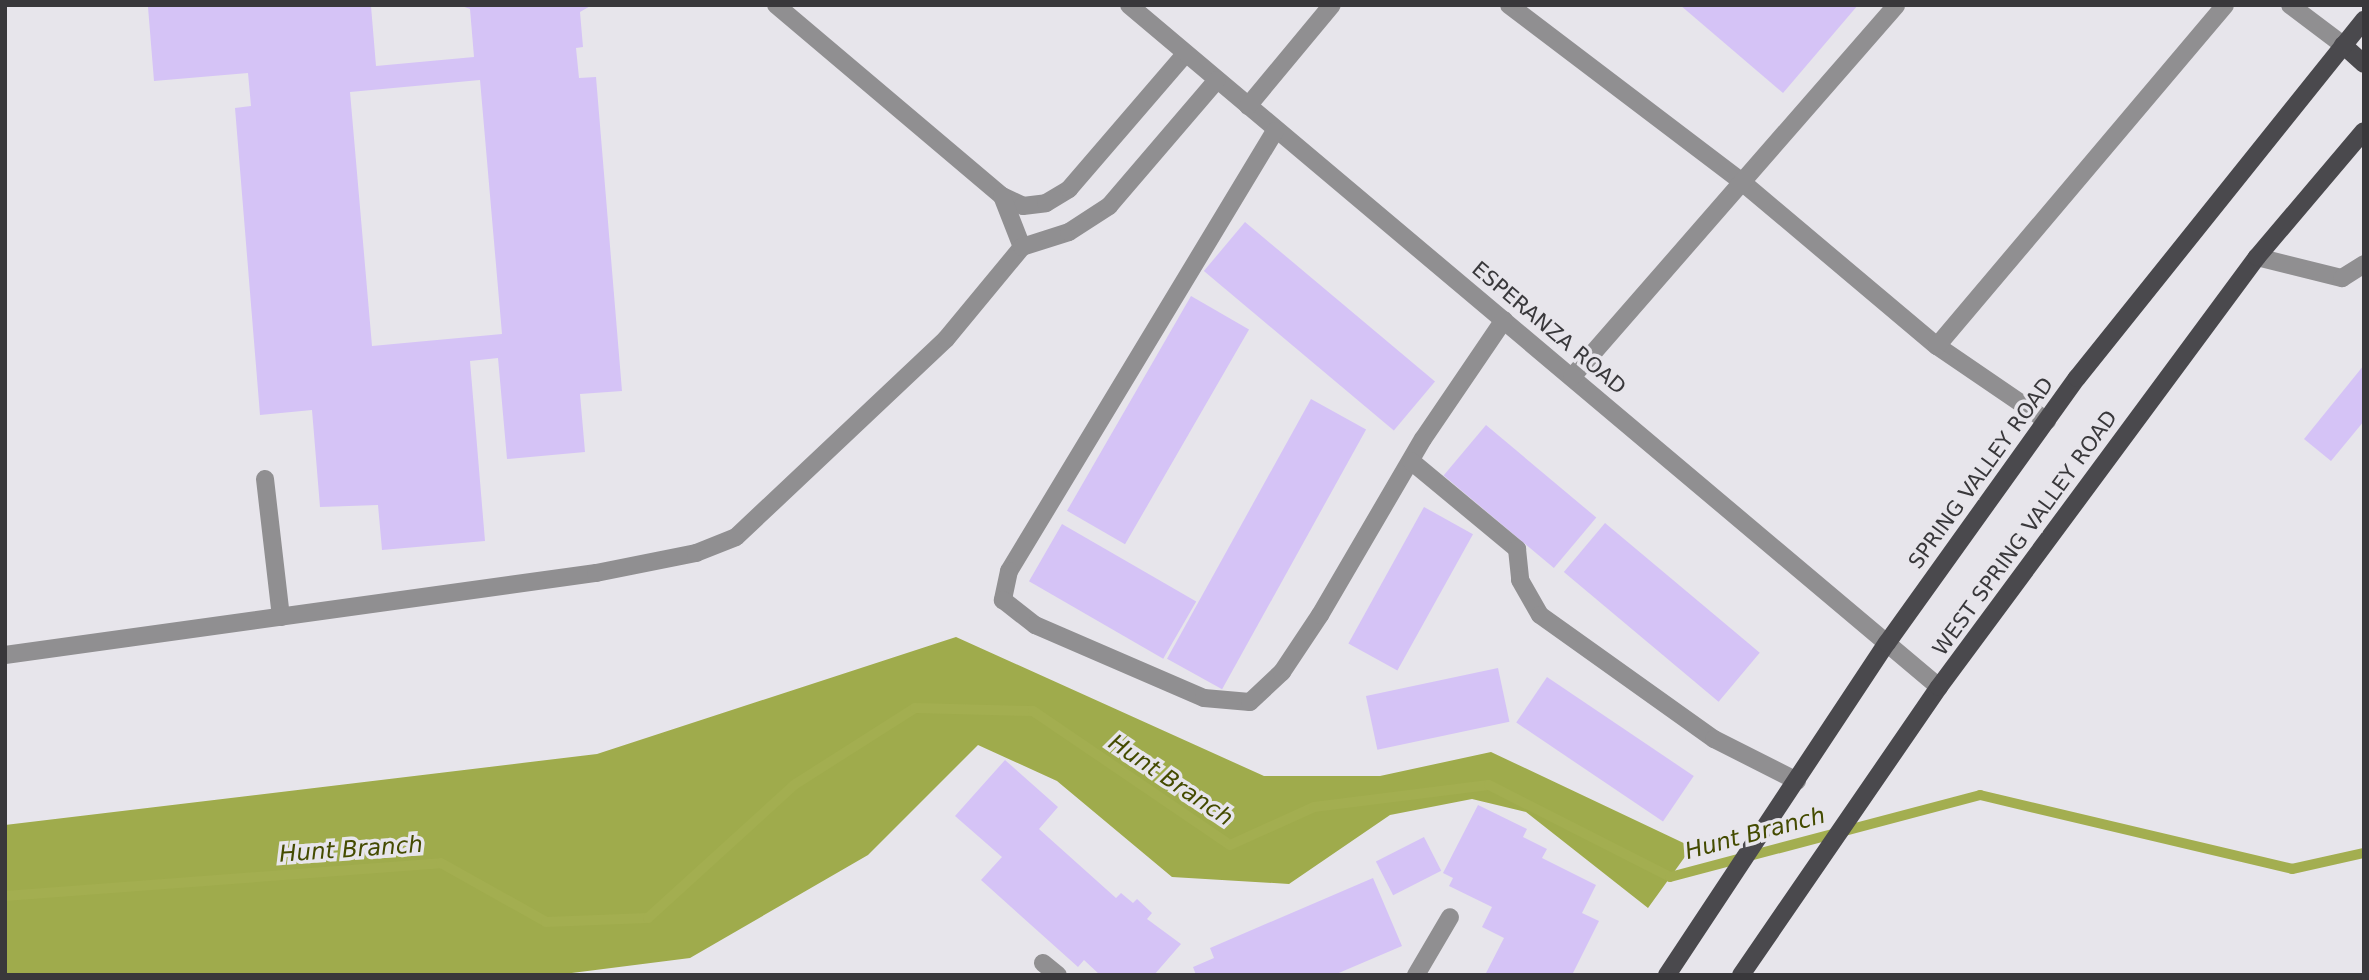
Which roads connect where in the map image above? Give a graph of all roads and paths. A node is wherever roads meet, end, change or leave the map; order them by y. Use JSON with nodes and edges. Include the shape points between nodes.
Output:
{"nodes":[{"id":1,"x":776,"y":5,"type":"edge"},
{"id":2,"x":1129,"y":5,"type":"edge"},
{"id":3,"x":1332,"y":5,"type":"edge"},
{"id":4,"x":1509,"y":5,"type":"edge"},
{"id":5,"x":1896,"y":5,"type":"edge"},
{"id":6,"x":2225,"y":5,"type":"edge"},
{"id":7,"x":2290,"y":5,"type":"edge"},
{"id":8,"x":2364,"y":20,"type":"edge"},
{"id":9,"x":2343,"y":45,"type":"junction"},
{"id":10,"x":1185,"y":54,"type":"junction"},
{"id":11,"x":2364,"y":64,"type":"edge"},
{"id":12,"x":1217,"y":80,"type":"junction"},
{"id":13,"x":1248,"y":106,"type":"junction"},
{"id":14,"x":1275,"y":131,"type":"junction"},
{"id":15,"x":2364,"y":131,"type":"edge"},
{"id":16,"x":1742,"y":182,"type":"junction"},
{"id":17,"x":1002,"y":196,"type":"junction"},
{"id":18,"x":1022,"y":247,"type":"junction"},
{"id":19,"x":2258,"y":257,"type":"junction"},
{"id":20,"x":2364,"y":264,"type":"edge"},
{"id":21,"x":1504,"y":320,"type":"junction"},
{"id":22,"x":1937,"y":346,"type":"junction"},
{"id":23,"x":1572,"y":376,"type":"junction"},
{"id":24,"x":2046,"y":421,"type":"junction"},
{"id":25,"x":1411,"y":461,"type":"junction"},
{"id":26,"x":265,"y":479,"type":"dead end"},
{"id":27,"x":281,"y":617,"type":"junction"},
{"id":28,"x":1887,"y":643,"type":"junction"},
{"id":29,"x":5,"y":655,"type":"edge"},
{"id":30,"x":1939,"y":687,"type":"junction"},
{"id":31,"x":1797,"y":781,"type":"junction"},
{"id":32,"x":1450,"y":917,"type":"dead end"},
{"id":33,"x":1043,"y":963,"type":"dead end"},
{"id":34,"x":1058,"y":975,"type":"edge"},
{"id":35,"x":1416,"y":975,"type":"edge"},
{"id":36,"x":1667,"y":975,"type":"edge"},
{"id":37,"x":1741,"y":975,"type":"edge"}],
"edges":[{"from":1,"to":17,"type":"street"},
{"from":2,"to":10,"type":"street","name":"ESPERANZA ROAD"},
{"from":3,"to":13,"type":"street"},
{"from":4,"to":16,"type":"street"},
{"from":5,"to":16,"type":"street"},
{"from":6,"to":22,"type":"street"},
{"from":7,"to":9,"type":"street"},
{"from":8,"to":9,"type":"main road","name":"SPRING VALLEY ROAD"},
{"from":9,"to":11,"type":"main road"},
{"from":9,"to":24,"type":"main road","name":"SPRING VALLEY ROAD"},
{"from":10,"to":12,"type":"street","name":"ESPERANZA ROAD"},
{"from":10,"to":17,"type":"street","via":[[1069,189],[1046,203],[1023,206]]},
{"from":12,"to":13,"type":"street","name":"ESPERANZA ROAD"},
{"from":12,"to":18,"type":"street","via":[[1109,206],[1069,232]]},
{"from":13,"to":14,"type":"street","name":"ESPERANZA ROAD"},
{"from":14,"to":21,"type":"street","name":"ESPERANZA ROAD"},
{"from":14,"to":25,"type":"street","via":[[1009,571],[1003,600],[1035,625],[1204,698],[1250,702],[1282,672]]},
{"from":15,"to":19,"type":"main road","name":"WEST SPRING VALLEY ROAD"},
{"from":16,"to":22,"type":"street"},
{"from":16,"to":23,"type":"street"},
{"from":17,"to":18,"type":"street"},
{"from":18,"to":27,"type":"street","via":[[946,339],[736,537],[696,553],[596,573]]},
{"from":19,"to":20,"type":"street","via":[[2342,278]]},
{"from":19,"to":30,"type":"main road","name":"WEST SPRING VALLEY ROAD"},
{"from":21,"to":23,"type":"street","name":"ESPERANZA ROAD"},
{"from":21,"to":25,"type":"street"},
{"from":22,"to":24,"type":"street"},
{"from":23,"to":28,"type":"street","name":"ESPERANZA ROAD"},
{"from":24,"to":28,"type":"main road","name":"SPRING VALLEY ROAD"},
{"from":25,"to":31,"type":"street","via":[[1517,550],[1520,580],[1540,615],[1682,718]]},
{"from":26,"to":27,"type":"street"},
{"from":27,"to":29,"type":"street"},
{"from":28,"to":30,"type":"street","name":"ESPERANZA ROAD"},
{"from":28,"to":31,"type":"main road","name":"SPRING VALLEY ROAD"},
{"from":30,"to":37,"type":"main road","name":"WEST SPRING VALLEY ROAD"},
{"from":31,"to":36,"type":"main road","name":"SPRING VALLEY ROAD"},
{"from":32,"to":35,"type":"street"},
{"from":33,"to":34,"type":"street"}]}
